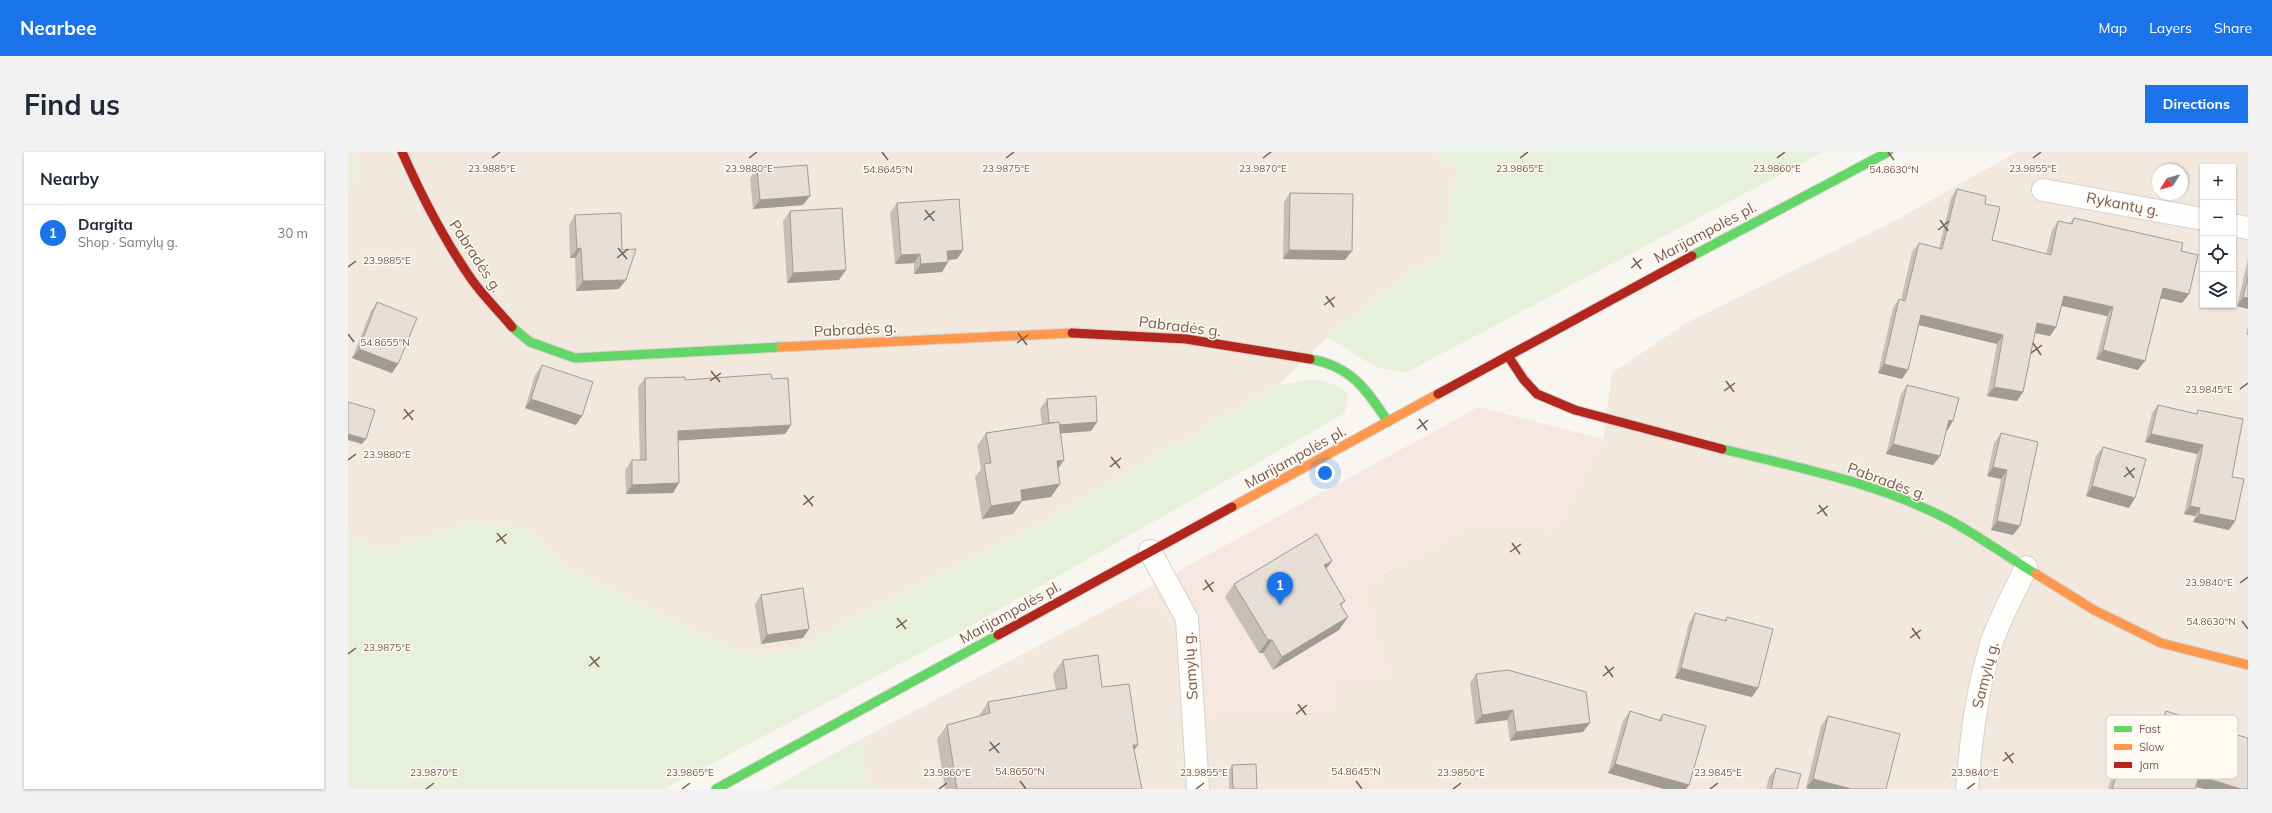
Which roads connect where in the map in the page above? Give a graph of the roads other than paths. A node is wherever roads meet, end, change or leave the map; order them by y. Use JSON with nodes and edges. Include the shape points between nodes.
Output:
{"nodes":[{"id":1,"x":402,"y":152,"type":"edge"},
{"id":2,"x":1888,"y":152,"type":"edge"},
{"id":3,"x":2044,"y":190,"type":"dead end"},
{"id":4,"x":2200,"y":218,"type":"edge"},
{"id":5,"x":2236,"y":226,"type":"edge"},
{"id":6,"x":2248,"y":228,"type":"edge"},
{"id":7,"x":1508,"y":356,"type":"junction"},
{"id":8,"x":1388,"y":422,"type":"junction"},
{"id":9,"x":1150,"y":551,"type":"junction"},
{"id":10,"x":2026,"y":568,"type":"junction"},
{"id":11,"x":2248,"y":665,"type":"edge"},
{"id":12,"x":716,"y":789,"type":"edge"},
{"id":13,"x":1198,"y":789,"type":"edge"},
{"id":14,"x":1967,"y":789,"type":"edge"}],
"edges":[{"from":1,"to":8,"type":"street","name":"Pabradės g.","via":[[461,265],[487,302],[522,338],[546,350],[575,358],[1060,333],[1136,334],[1186,339],[1319,361],[1351,376],[1367,390]]},
{"from":2,"to":7,"type":"street","name":"Marijampolės pl."},
{"from":3,"to":4,"type":"street","name":"Rykantų g."},
{"from":5,"to":6,"type":"street"},
{"from":7,"to":8,"type":"street","name":"Marijampolės pl."},
{"from":7,"to":10,"type":"street","name":"Pabradės g.","via":[[1524,380],[1538,394],[1568,407],[1708,446],[1845,479],[1887,493],[1951,521]]},
{"from":8,"to":9,"type":"street","name":"Marijampolės pl."},
{"from":9,"to":12,"type":"street","name":"Marijampolės pl."},
{"from":9,"to":13,"type":"street","name":"Samylų g.","via":[[1187,619]]},
{"from":10,"to":11,"type":"street","name":"Pabradės g.","via":[[2094,610],[2161,643]]},
{"from":10,"to":14,"type":"street","name":"Samylų g.","via":[[2002,616],[1990,648],[1972,731]]}]}
